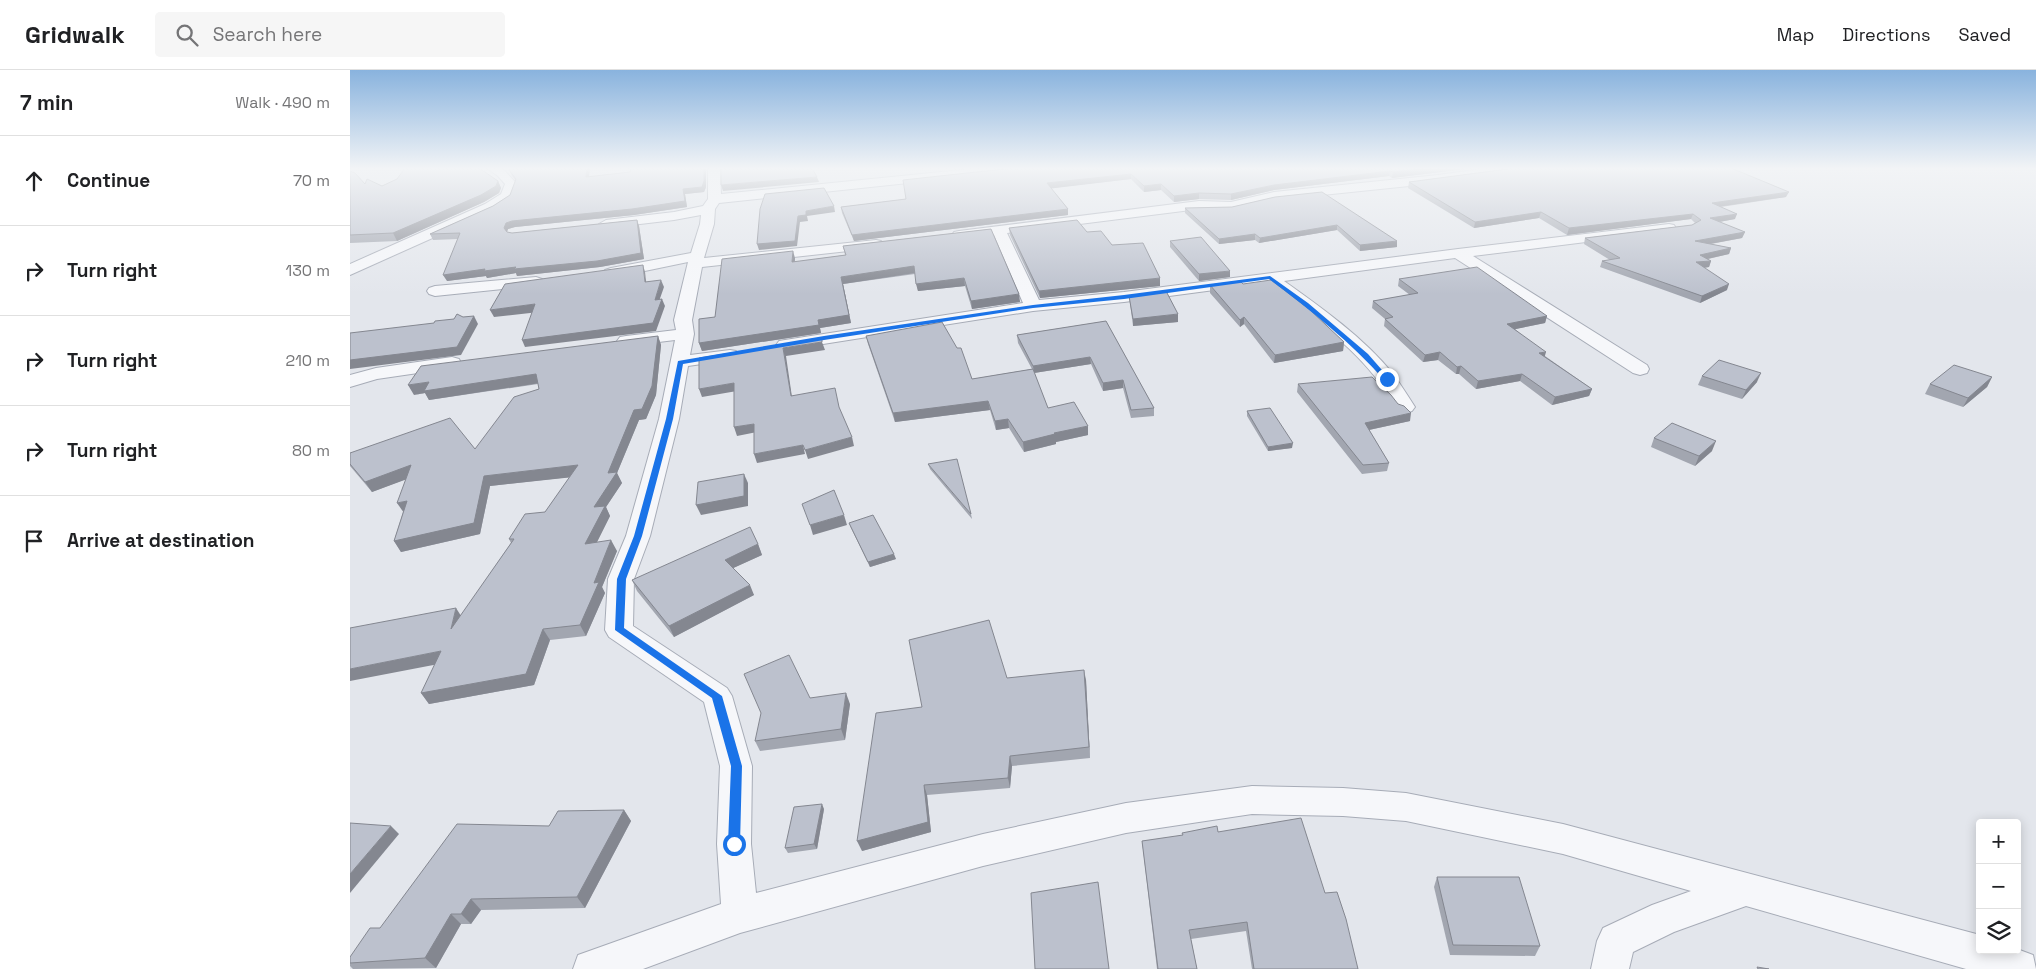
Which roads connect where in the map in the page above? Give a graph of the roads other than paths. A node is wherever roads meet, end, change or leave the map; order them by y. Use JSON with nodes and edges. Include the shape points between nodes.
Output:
{"nodes":[{"id":1,"x":483,"y":210,"type":"edge"},
{"id":2,"x":690,"y":210,"type":"edge"},
{"id":3,"x":710,"y":210,"type":"edge"},
{"id":4,"x":1159,"y":210,"type":"edge"},
{"id":5,"x":594,"y":225,"type":"edge"},
{"id":6,"x":1680,"y":227,"type":"edge"},
{"id":7,"x":999,"y":230,"type":"junction"},
{"id":8,"x":943,"y":237,"type":"edge"},
{"id":9,"x":887,"y":243,"type":"edge"},
{"id":10,"x":1458,"y":252,"type":"junction"},
{"id":11,"x":697,"y":260,"type":"junction"},
{"id":12,"x":350,"y":270,"type":"edge"},
{"id":13,"x":600,"y":275,"type":"edge"},
{"id":14,"x":1270,"y":278,"type":"junction"},
{"id":15,"x":554,"y":280,"type":"edge"},
{"id":16,"x":435,"y":291,"type":"dead end"},
{"id":17,"x":1033,"y":306,"type":"junction"},
{"id":18,"x":685,"y":334,"type":"junction"},
{"id":19,"x":606,"y":344,"type":"edge"},
{"id":20,"x":767,"y":348,"type":"edge"},
{"id":21,"x":748,"y":352,"type":"edge"},
{"id":22,"x":470,"y":361,"type":"edge"},
{"id":23,"x":680,"y":362,"type":"junction"},
{"id":24,"x":1640,"y":369,"type":"dead end"},
{"id":25,"x":350,"y":381,"type":"edge"},
{"id":26,"x":1405,"y":407,"type":"edge"},
{"id":27,"x":1748,"y":889,"type":"junction"},
{"id":28,"x":740,"y":915,"type":"junction"},
{"id":29,"x":592,"y":969,"type":"edge"},
{"id":30,"x":1610,"y":969,"type":"edge"},
{"id":31,"x":2019,"y":969,"type":"edge"}],
"edges":[{"from":1,"to":12,"type":"street"},
{"from":2,"to":5,"type":"street","via":[[666,217]]},
{"from":3,"to":11,"type":"street"},
{"from":4,"to":7,"type":"street"},
{"from":6,"to":10,"type":"street"},
{"from":7,"to":8,"type":"street"},
{"from":7,"to":17,"type":"street"},
{"from":9,"to":11,"type":"street"},
{"from":10,"to":14,"type":"street"},
{"from":10,"to":24,"type":"street"},
{"from":11,"to":13,"type":"street"},
{"from":11,"to":18,"type":"street","via":[[683,320]]},
{"from":14,"to":17,"type":"street"},
{"from":14,"to":26,"type":"street","via":[[1366,355]]},
{"from":15,"to":16,"type":"street"},
{"from":17,"to":20,"type":"street"},
{"from":18,"to":19,"type":"street"},
{"from":18,"to":23,"type":"street"},
{"from":21,"to":23,"type":"street"},
{"from":22,"to":25,"type":"street","via":[[376,374]]},
{"from":23,"to":28,"type":"street","via":[[669,419],[638,536],[621,579],[619,630],[717,696],[736,766],[734,844]]},
{"from":27,"to":28,"type":"street","via":[[1563,839],[1406,807],[1252,800],[1107,822],[983,850]]},
{"from":27,"to":30,"type":"street","via":[[1665,917],[1616,941]]},
{"from":27,"to":31,"type":"street","via":[[1983,955]]},
{"from":28,"to":29,"type":"street"}]}
